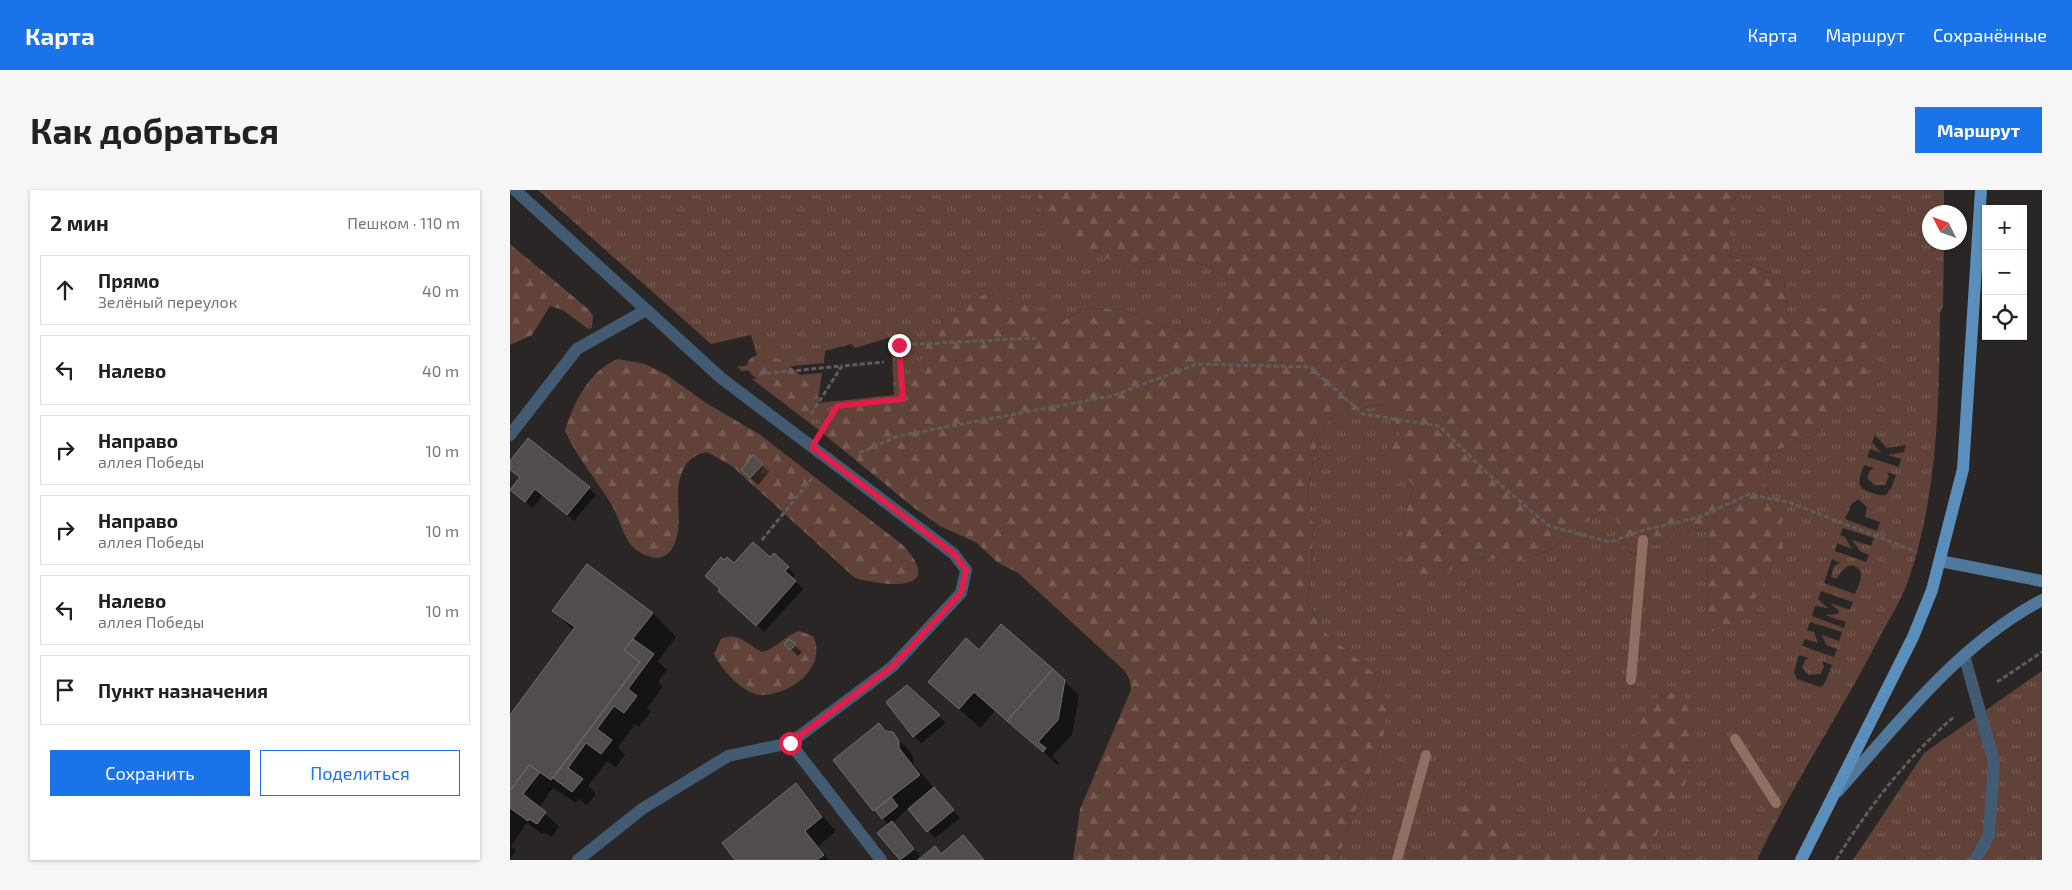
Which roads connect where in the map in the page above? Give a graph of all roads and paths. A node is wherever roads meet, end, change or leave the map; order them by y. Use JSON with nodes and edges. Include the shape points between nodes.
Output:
{"nodes":[{"id":1,"x":515,"y":190,"type":"edge"},
{"id":2,"x":1981,"y":190,"type":"edge"},
{"id":3,"x":646,"y":310,"type":"junction"},
{"id":4,"x":1036,"y":338,"type":"dead end"},
{"id":5,"x":884,"y":362,"type":"dead end"},
{"id":6,"x":842,"y":366,"type":"junction"},
{"id":7,"x":721,"y":378,"type":"junction"},
{"id":8,"x":911,"y":398,"type":"dead end"},
{"id":9,"x":903,"y":399,"type":"junction"},
{"id":10,"x":510,"y":435,"type":"edge"},
{"id":11,"x":798,"y":436,"type":"junction"},
{"id":12,"x":812,"y":447,"type":"junction"},
{"id":13,"x":830,"y":461,"type":"junction"},
{"id":14,"x":762,"y":540,"type":"dead end"},
{"id":15,"x":1940,"y":562,"type":"junction"},
{"id":16,"x":2042,"y":581,"type":"edge"},
{"id":17,"x":2042,"y":600,"type":"edge"},
{"id":18,"x":2042,"y":652,"type":"edge"},
{"id":19,"x":1964,"y":655,"type":"junction"},
{"id":20,"x":1976,"y":699,"type":"junction"},
{"id":21,"x":790,"y":743,"type":"junction"},
{"id":22,"x":1833,"y":797,"type":"junction"},
{"id":23,"x":578,"y":860,"type":"edge"},
{"id":24,"x":881,"y":860,"type":"edge"},
{"id":25,"x":1801,"y":860,"type":"edge"},
{"id":26,"x":1836,"y":860,"type":"edge"},
{"id":27,"x":1976,"y":860,"type":"edge"}],
"edges":[{"from":1,"to":3,"type":"lane"},
{"from":2,"to":15,"type":"main road","via":[[1963,469]]},
{"from":3,"to":7,"type":"lane"},
{"from":3,"to":10,"type":"lane","via":[[577,349]]},
{"from":4,"to":9,"type":"path","via":[[899,345]]},
{"from":5,"to":6,"type":"path"},
{"from":6,"to":7,"type":"path"},
{"from":6,"to":11,"type":"path"},
{"from":7,"to":11,"type":"lane"},
{"from":8,"to":9,"type":"path"},
{"from":9,"to":12,"type":"path","via":[[837,406]]},
{"from":11,"to":12,"type":"lane"},
{"from":12,"to":13,"type":"lane"},
{"from":13,"to":14,"type":"path"},
{"from":13,"to":15,"type":"path","via":[[898,436],[1112,396],[1197,364],[1310,367],[1363,414],[1439,426],[1487,474],[1549,526],[1610,542],[1700,516],[1749,494],[1791,503]]},
{"from":13,"to":21,"type":"lane","via":[[954,554],[966,570],[961,593],[892,667]]},
{"from":15,"to":16,"type":"street"},
{"from":15,"to":22,"type":"main road","via":[[1913,637]]},
{"from":17,"to":19,"type":"street","via":[[2012,616]]},
{"from":18,"to":20,"type":"path"},
{"from":19,"to":20,"type":"lane"},
{"from":19,"to":22,"type":"street","via":[[1906,714]]},
{"from":20,"to":26,"type":"path","via":[[1919,750],[1860,821]]},
{"from":20,"to":27,"type":"lane","via":[[1994,762],[1989,835]]},
{"from":21,"to":23,"type":"lane","via":[[728,756],[642,809]]},
{"from":21,"to":24,"type":"lane"},
{"from":22,"to":25,"type":"main road"}]}
